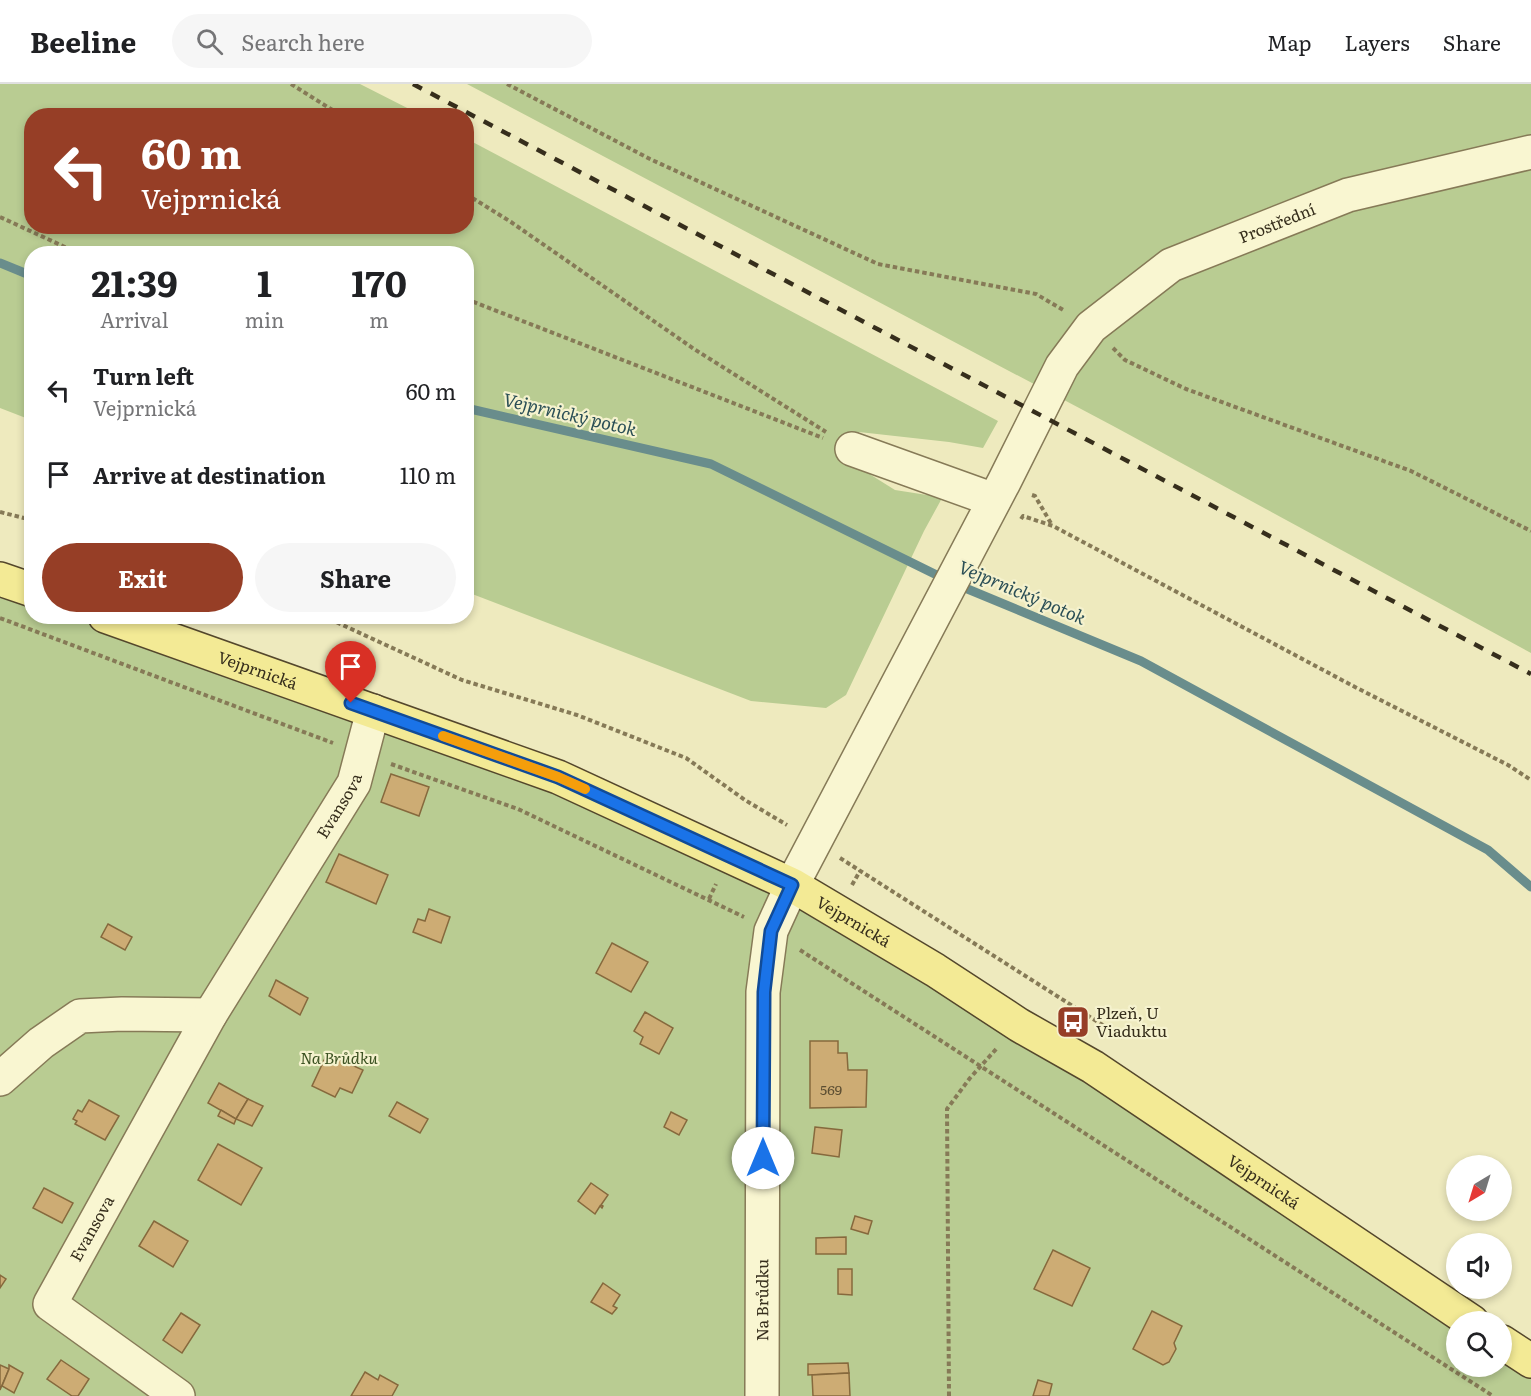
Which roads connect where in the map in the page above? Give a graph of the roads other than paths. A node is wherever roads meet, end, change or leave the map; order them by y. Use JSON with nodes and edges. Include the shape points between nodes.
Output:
{"nodes":[{"id":1,"x":1531,"y":152,"type":"edge"},
{"id":2,"x":852,"y":449,"type":"road end"},
{"id":3,"x":983,"y":521,"type":"junction"},
{"id":4,"x":0,"y":579,"type":"edge"},
{"id":5,"x":24,"y":587,"type":"edge"},
{"id":6,"x":939,"y":607,"type":"joint"},
{"id":7,"x":128,"y":624,"type":"edge"},
{"id":8,"x":373,"y":711,"type":"junction"},
{"id":9,"x":792,"y":885,"type":"junction"},
{"id":10,"x":210,"y":1016,"type":"junction"},
{"id":11,"x":0,"y":1079,"type":"edge"},
{"id":12,"x":1456,"y":1311,"type":"edge"},
{"id":13,"x":1512,"y":1349,"type":"edge"},
{"id":14,"x":1531,"y":1361,"type":"edge"},
{"id":15,"x":178,"y":1396,"type":"edge"},
{"id":16,"x":762,"y":1396,"type":"edge"}],
"edges":[{"from":1,"to":3,"type":"street","name":"Prostřední","via":[[1348,195],[1171,265],[1091,327],[1062,366]]},
{"from":2,"to":3,"type":"street"},
{"from":3,"to":6,"type":"street","name":"Prostřední"},
{"from":4,"to":5,"type":"main road"},
{"from":6,"to":9,"type":"street","name":"Na Brůdku"},
{"from":7,"to":8,"type":"main road","name":"Vejprnická"},
{"from":8,"to":9,"type":"main road","name":"Vejprnická","via":[[558,777]]},
{"from":8,"to":10,"type":"street","name":"Evansova","via":[[354,783]]},
{"from":9,"to":12,"type":"main road","name":"Vejprnická","via":[[1093,1067]]},
{"from":9,"to":16,"type":"street","name":"Na Brůdku","via":[[771,931],[764,992]]},
{"from":10,"to":11,"type":"street","via":[[80,1016]]},
{"from":10,"to":15,"type":"street","name":"Evansova","via":[[50,1304]]},
{"from":13,"to":14,"type":"main road"}]}
